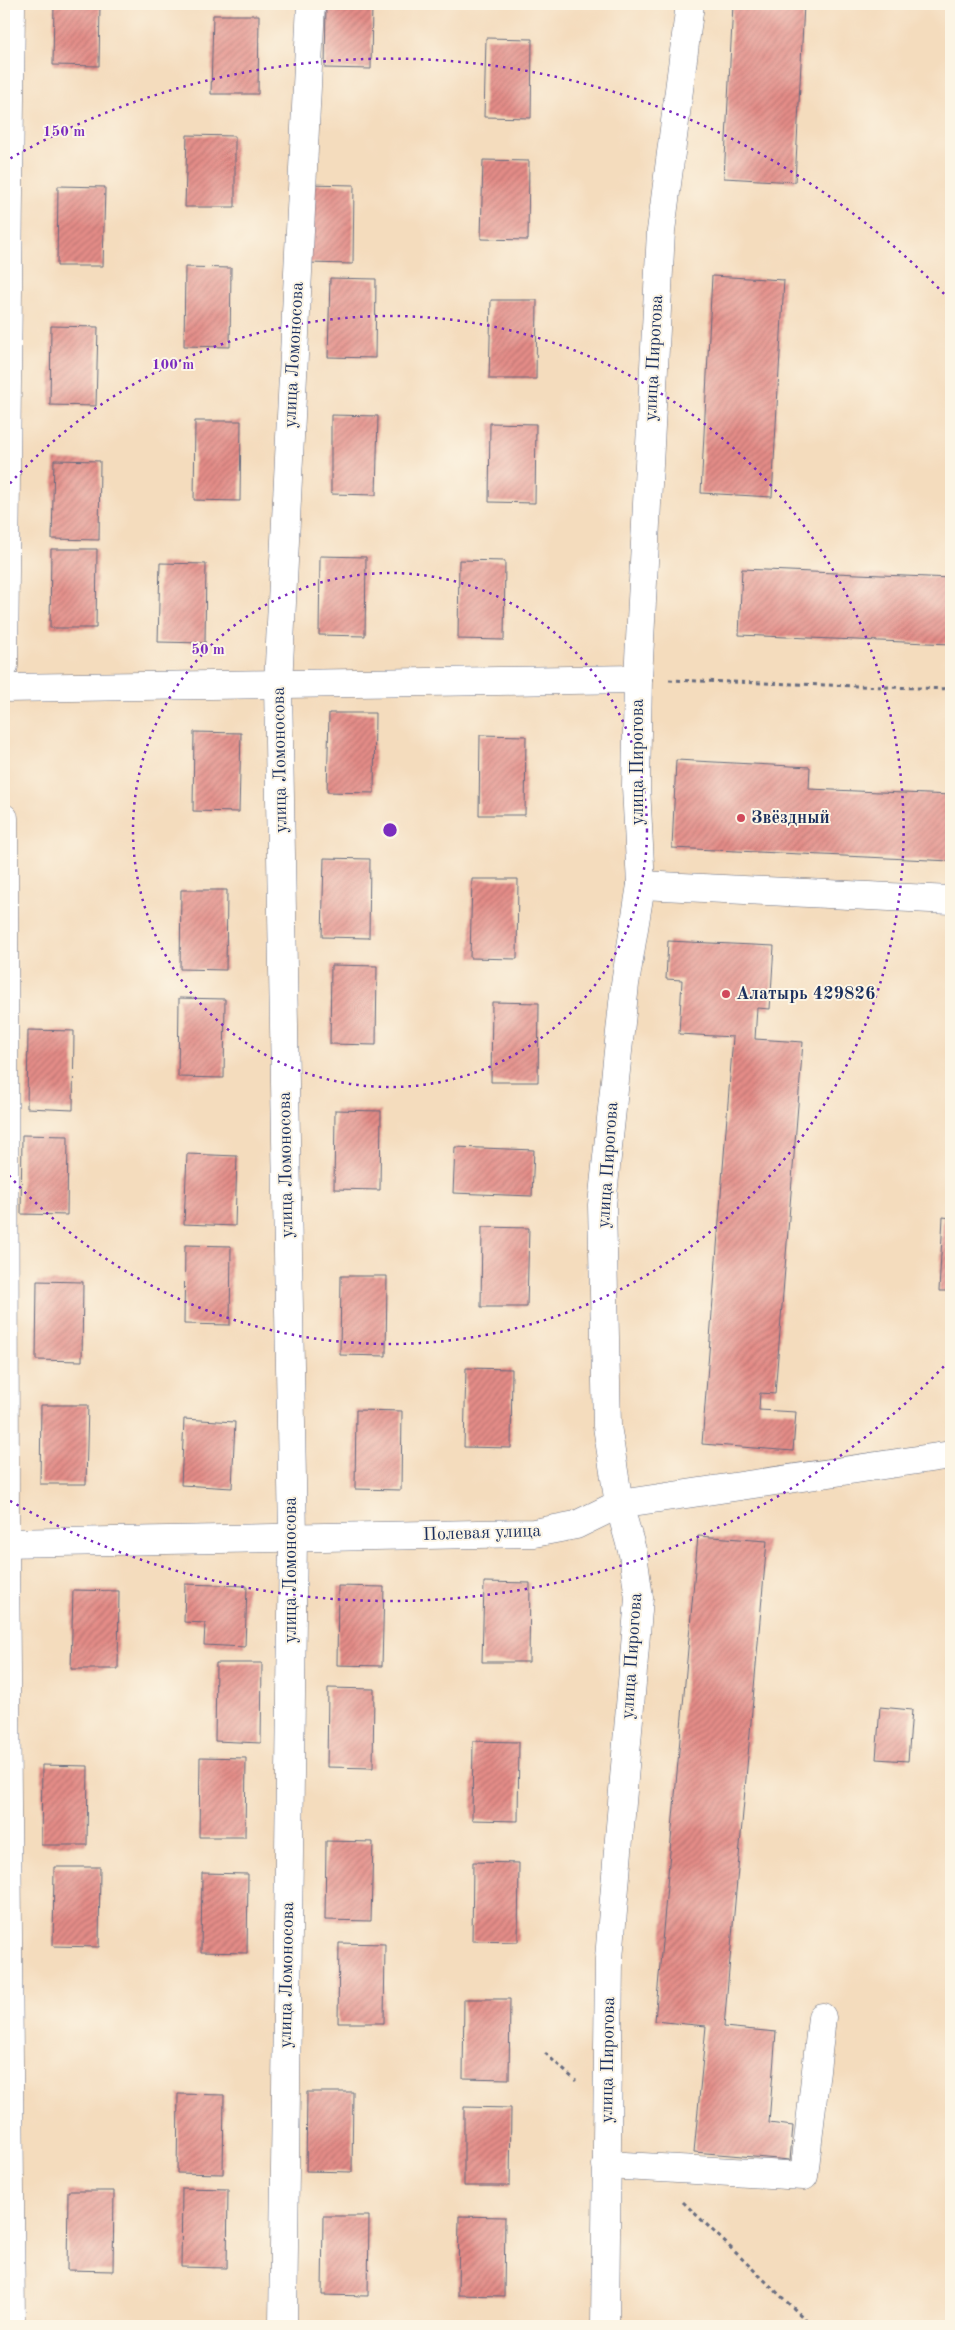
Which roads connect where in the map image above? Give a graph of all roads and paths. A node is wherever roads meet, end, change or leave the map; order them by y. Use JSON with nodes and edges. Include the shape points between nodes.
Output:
{"nodes":[{"id":1,"x":11,"y":4,"type":"edge"},
{"id":2,"x":311,"y":4,"type":"edge"},
{"id":3,"x":690,"y":4,"type":"edge"},
{"id":4,"x":4,"y":666,"type":"edge"},
{"id":5,"x":638,"y":679,"type":"junction"},
{"id":6,"x":278,"y":685,"type":"junction"},
{"id":7,"x":4,"y":688,"type":"edge"},
{"id":8,"x":951,"y":689,"type":"edge"},
{"id":9,"x":4,"y":818,"type":"edge"},
{"id":10,"x":642,"y":885,"type":"junction"},
{"id":11,"x":951,"y":900,"type":"edge"},
{"id":12,"x":951,"y":1455,"type":"edge"},
{"id":13,"x":619,"y":1504,"type":"junction"},
{"id":14,"x":292,"y":1537,"type":"junction"},
{"id":15,"x":4,"y":1543,"type":"edge"},
{"id":16,"x":822,"y":2017,"type":"dead end"},
{"id":17,"x":606,"y":2165,"type":"junction"},
{"id":18,"x":11,"y":2326,"type":"edge"},
{"id":19,"x":283,"y":2326,"type":"edge"},
{"id":20,"x":605,"y":2326,"type":"edge"}],
"edges":[{"from":1,"to":4,"type":"street"},
{"from":2,"to":6,"type":"street","name":"улица Ломоносова"},
{"from":3,"to":5,"type":"street","name":"улица Пирогова","via":[[661,231]]},
{"from":5,"to":6,"type":"street"},
{"from":5,"to":8,"type":"path"},
{"from":5,"to":10,"type":"street","name":"улица Пирогова","via":[[636,786]]},
{"from":6,"to":7,"type":"street"},
{"from":6,"to":14,"type":"street","name":"улица Ломоносова"},
{"from":9,"to":15,"type":"street"},
{"from":10,"to":11,"type":"street"},
{"from":10,"to":13,"type":"street","name":"улица Пирогова","via":[[625,984],[602,1205],[607,1426]]},
{"from":12,"to":13,"type":"street","name":"Полевая улица"},
{"from":13,"to":14,"type":"street","name":"Полевая улица","via":[[576,1524],[534,1533]]},
{"from":13,"to":17,"type":"street","name":"улица Пирогова","via":[[633,1554],[638,1598],[609,1958]]},
{"from":14,"to":15,"type":"street","name":"Полевая улица"},
{"from":14,"to":19,"type":"street","name":"улица Ломоносова"},
{"from":15,"to":18,"type":"street"},
{"from":16,"to":17,"type":"street","via":[[804,2176]]},
{"from":17,"to":20,"type":"street","name":"улица Пирогова"}]}
